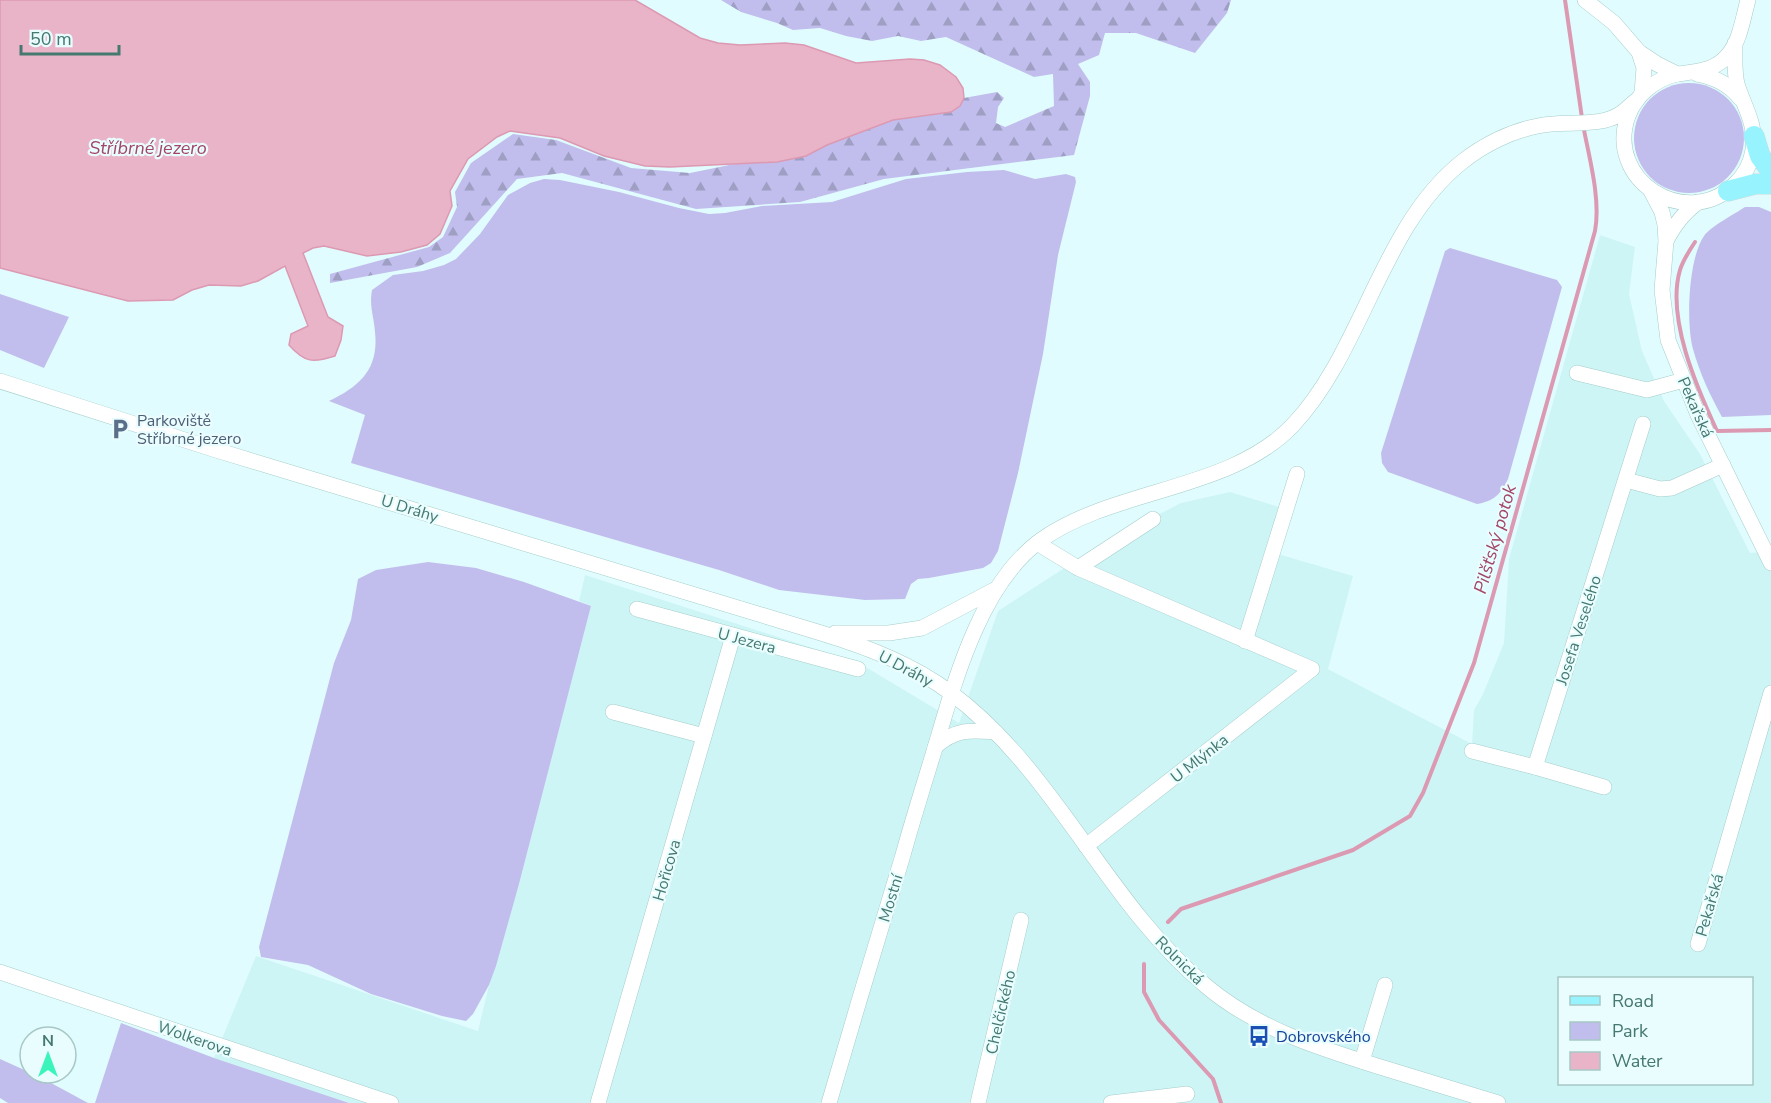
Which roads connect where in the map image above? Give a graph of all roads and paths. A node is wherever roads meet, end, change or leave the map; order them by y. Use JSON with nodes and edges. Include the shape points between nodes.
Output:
{"nodes":[{"id":1,"x":1585,"y":0,"type":"edge"},
{"id":2,"x":1748,"y":0,"type":"edge"},
{"id":3,"x":1735,"y":43,"type":"junction"},
{"id":4,"x":1639,"y":52,"type":"junction"},
{"id":5,"x":1693,"y":73,"type":"junction"},
{"id":6,"x":1677,"y":74,"type":"junction"},
{"id":7,"x":1639,"y":97,"type":"junction"},
{"id":8,"x":1745,"y":105,"type":"junction"},
{"id":9,"x":1597,"y":123,"type":"junction"},
{"id":10,"x":1754,"y":135,"type":"junction"},
{"id":11,"x":1625,"y":150,"type":"junction"},
{"id":12,"x":1771,"y":171,"type":"edge"},
{"id":13,"x":1771,"y":184,"type":"edge"},
{"id":14,"x":1651,"y":190,"type":"junction"},
{"id":15,"x":1728,"y":190,"type":"junction"},
{"id":16,"x":1698,"y":202,"type":"junction"},
{"id":17,"x":1666,"y":241,"type":"junction"},
{"id":18,"x":1577,"y":373,"type":"dead end"},
{"id":19,"x":1684,"y":380,"type":"junction"},
{"id":20,"x":0,"y":381,"type":"edge"},
{"id":21,"x":1643,"y":424,"type":"dead end"},
{"id":22,"x":1724,"y":465,"type":"junction"},
{"id":23,"x":1297,"y":474,"type":"dead end"},
{"id":24,"x":1626,"y":480,"type":"junction"},
{"id":25,"x":1153,"y":519,"type":"dead end"},
{"id":26,"x":1037,"y":543,"type":"junction"},
{"id":27,"x":1771,"y":563,"type":"edge"},
{"id":28,"x":1078,"y":568,"type":"junction"},
{"id":29,"x":996,"y":588,"type":"junction"},
{"id":30,"x":637,"y":609,"type":"dead end"},
{"id":31,"x":820,"y":633,"type":"junction"},
{"id":32,"x":733,"y":636,"type":"junction"},
{"id":33,"x":1245,"y":641,"type":"junction"},
{"id":34,"x":858,"y":669,"type":"dead end"},
{"id":35,"x":951,"y":693,"type":"junction"},
{"id":36,"x":1771,"y":693,"type":"edge"},
{"id":37,"x":613,"y":712,"type":"dead end"},
{"id":38,"x":995,"y":732,"type":"junction"},
{"id":39,"x":704,"y":736,"type":"junction"},
{"id":40,"x":935,"y":747,"type":"junction"},
{"id":41,"x":1472,"y":751,"type":"dead end"},
{"id":42,"x":1535,"y":767,"type":"junction"},
{"id":43,"x":1604,"y":787,"type":"dead end"},
{"id":44,"x":1086,"y":846,"type":"junction"},
{"id":45,"x":1021,"y":920,"type":"dead end"},
{"id":46,"x":1698,"y":944,"type":"dead end"},
{"id":47,"x":0,"y":972,"type":"edge"},
{"id":48,"x":1385,"y":985,"type":"dead end"},
{"id":49,"x":1362,"y":1061,"type":"junction"},
{"id":50,"x":1187,"y":1094,"type":"dead end"},
{"id":51,"x":391,"y":1103,"type":"edge"},
{"id":52,"x":598,"y":1103,"type":"edge"},
{"id":53,"x":829,"y":1103,"type":"edge"},
{"id":54,"x":978,"y":1103,"type":"edge"},
{"id":55,"x":1111,"y":1103,"type":"edge"},
{"id":56,"x":1498,"y":1103,"type":"edge"}],
"edges":[{"from":1,"to":4,"type":"street","via":[[1614,23]]},
{"from":2,"to":3,"type":"street"},
{"from":3,"to":5,"type":"street","via":[[1720,63]]},
{"from":3,"to":8,"type":"street","via":[[1735,74]]},
{"from":4,"to":6,"type":"street"},
{"from":4,"to":7,"type":"street","via":[[1644,68]]},
{"from":5,"to":6,"type":"street"},
{"from":5,"to":8,"type":"street","via":[[1723,83]]},
{"from":6,"to":7,"type":"street","via":[[1664,78]]},
{"from":7,"to":9,"type":"street","via":[[1620,114]]},
{"from":7,"to":11,"type":"street","via":[[1626,124]]},
{"from":8,"to":10,"type":"street"},
{"from":9,"to":11,"type":"street","via":[[1618,138]]},
{"from":9,"to":26,"type":"street","name":"U Dráhy","via":[[1566,122],[1516,132],[1487,145],[1446,177],[1408,227],[1327,380],[1292,426],[1262,451],[1234,465],[1090,514]]},
{"from":10,"to":12,"type":"main road","via":[[1760,156]]},
{"from":10,"to":15,"type":"street","via":[[1748,166]]},
{"from":11,"to":14,"type":"street","via":[[1634,173]]},
{"from":13,"to":15,"type":"main road"},
{"from":14,"to":16,"type":"street","via":[[1682,203]]},
{"from":14,"to":17,"type":"street","name":"Pekařská","via":[[1662,212]]},
{"from":15,"to":16,"type":"street"},
{"from":16,"to":17,"type":"street","name":"Pekařská","via":[[1674,224]]},
{"from":17,"to":19,"type":"street","name":"Pekařská","via":[[1662,290],[1668,340]]},
{"from":18,"to":19,"type":"street","via":[[1647,390]]},
{"from":19,"to":22,"type":"street","name":"Pekařská"},
{"from":20,"to":31,"type":"street","name":"U Dráhy"},
{"from":21,"to":24,"type":"street","name":"Josefa Veselého"},
{"from":22,"to":24,"type":"street","via":[[1672,488],[1660,489]]},
{"from":22,"to":27,"type":"street","name":"Pekařská"},
{"from":23,"to":33,"type":"street"},
{"from":24,"to":42,"type":"street","name":"Josefa Veselého"},
{"from":25,"to":28,"type":"street"},
{"from":26,"to":28,"type":"street"},
{"from":26,"to":29,"type":"street","name":"U Dráhy"},
{"from":28,"to":33,"type":"street"},
{"from":29,"to":31,"type":"street","name":"U Dráhy","via":[[922,628],[889,633]]},
{"from":29,"to":35,"type":"street","name":"U Dráhy"},
{"from":30,"to":32,"type":"street","name":"U Jezera"},
{"from":31,"to":35,"type":"street","name":"U Dráhy","via":[[910,667]]},
{"from":32,"to":34,"type":"street","name":"U Jezera"},
{"from":32,"to":39,"type":"street","name":"Hořicova"},
{"from":33,"to":44,"type":"street","name":"U Mlýnka","via":[[1312,669]]},
{"from":35,"to":38,"type":"street","name":"Rolnická"},
{"from":35,"to":40,"type":"street","name":"Mostní"},
{"from":36,"to":46,"type":"street","name":"Pekařská"},
{"from":37,"to":39,"type":"street"},
{"from":38,"to":40,"type":"street","via":[[959,732]]},
{"from":38,"to":44,"type":"street","name":"Rolnická","via":[[1026,766]]},
{"from":39,"to":52,"type":"street","name":"Hořicova"},
{"from":40,"to":53,"type":"street","name":"Mostní"},
{"from":41,"to":42,"type":"street"},
{"from":42,"to":43,"type":"street"},
{"from":44,"to":49,"type":"street","name":"Rolnická","via":[[1154,935],[1207,987],[1272,1028]]},
{"from":45,"to":54,"type":"street","name":"Chelčického"},
{"from":47,"to":51,"type":"street","name":"Wolkerova"},
{"from":48,"to":49,"type":"street"},
{"from":49,"to":56,"type":"street","name":"Rolnická"},
{"from":50,"to":55,"type":"street"}]}
